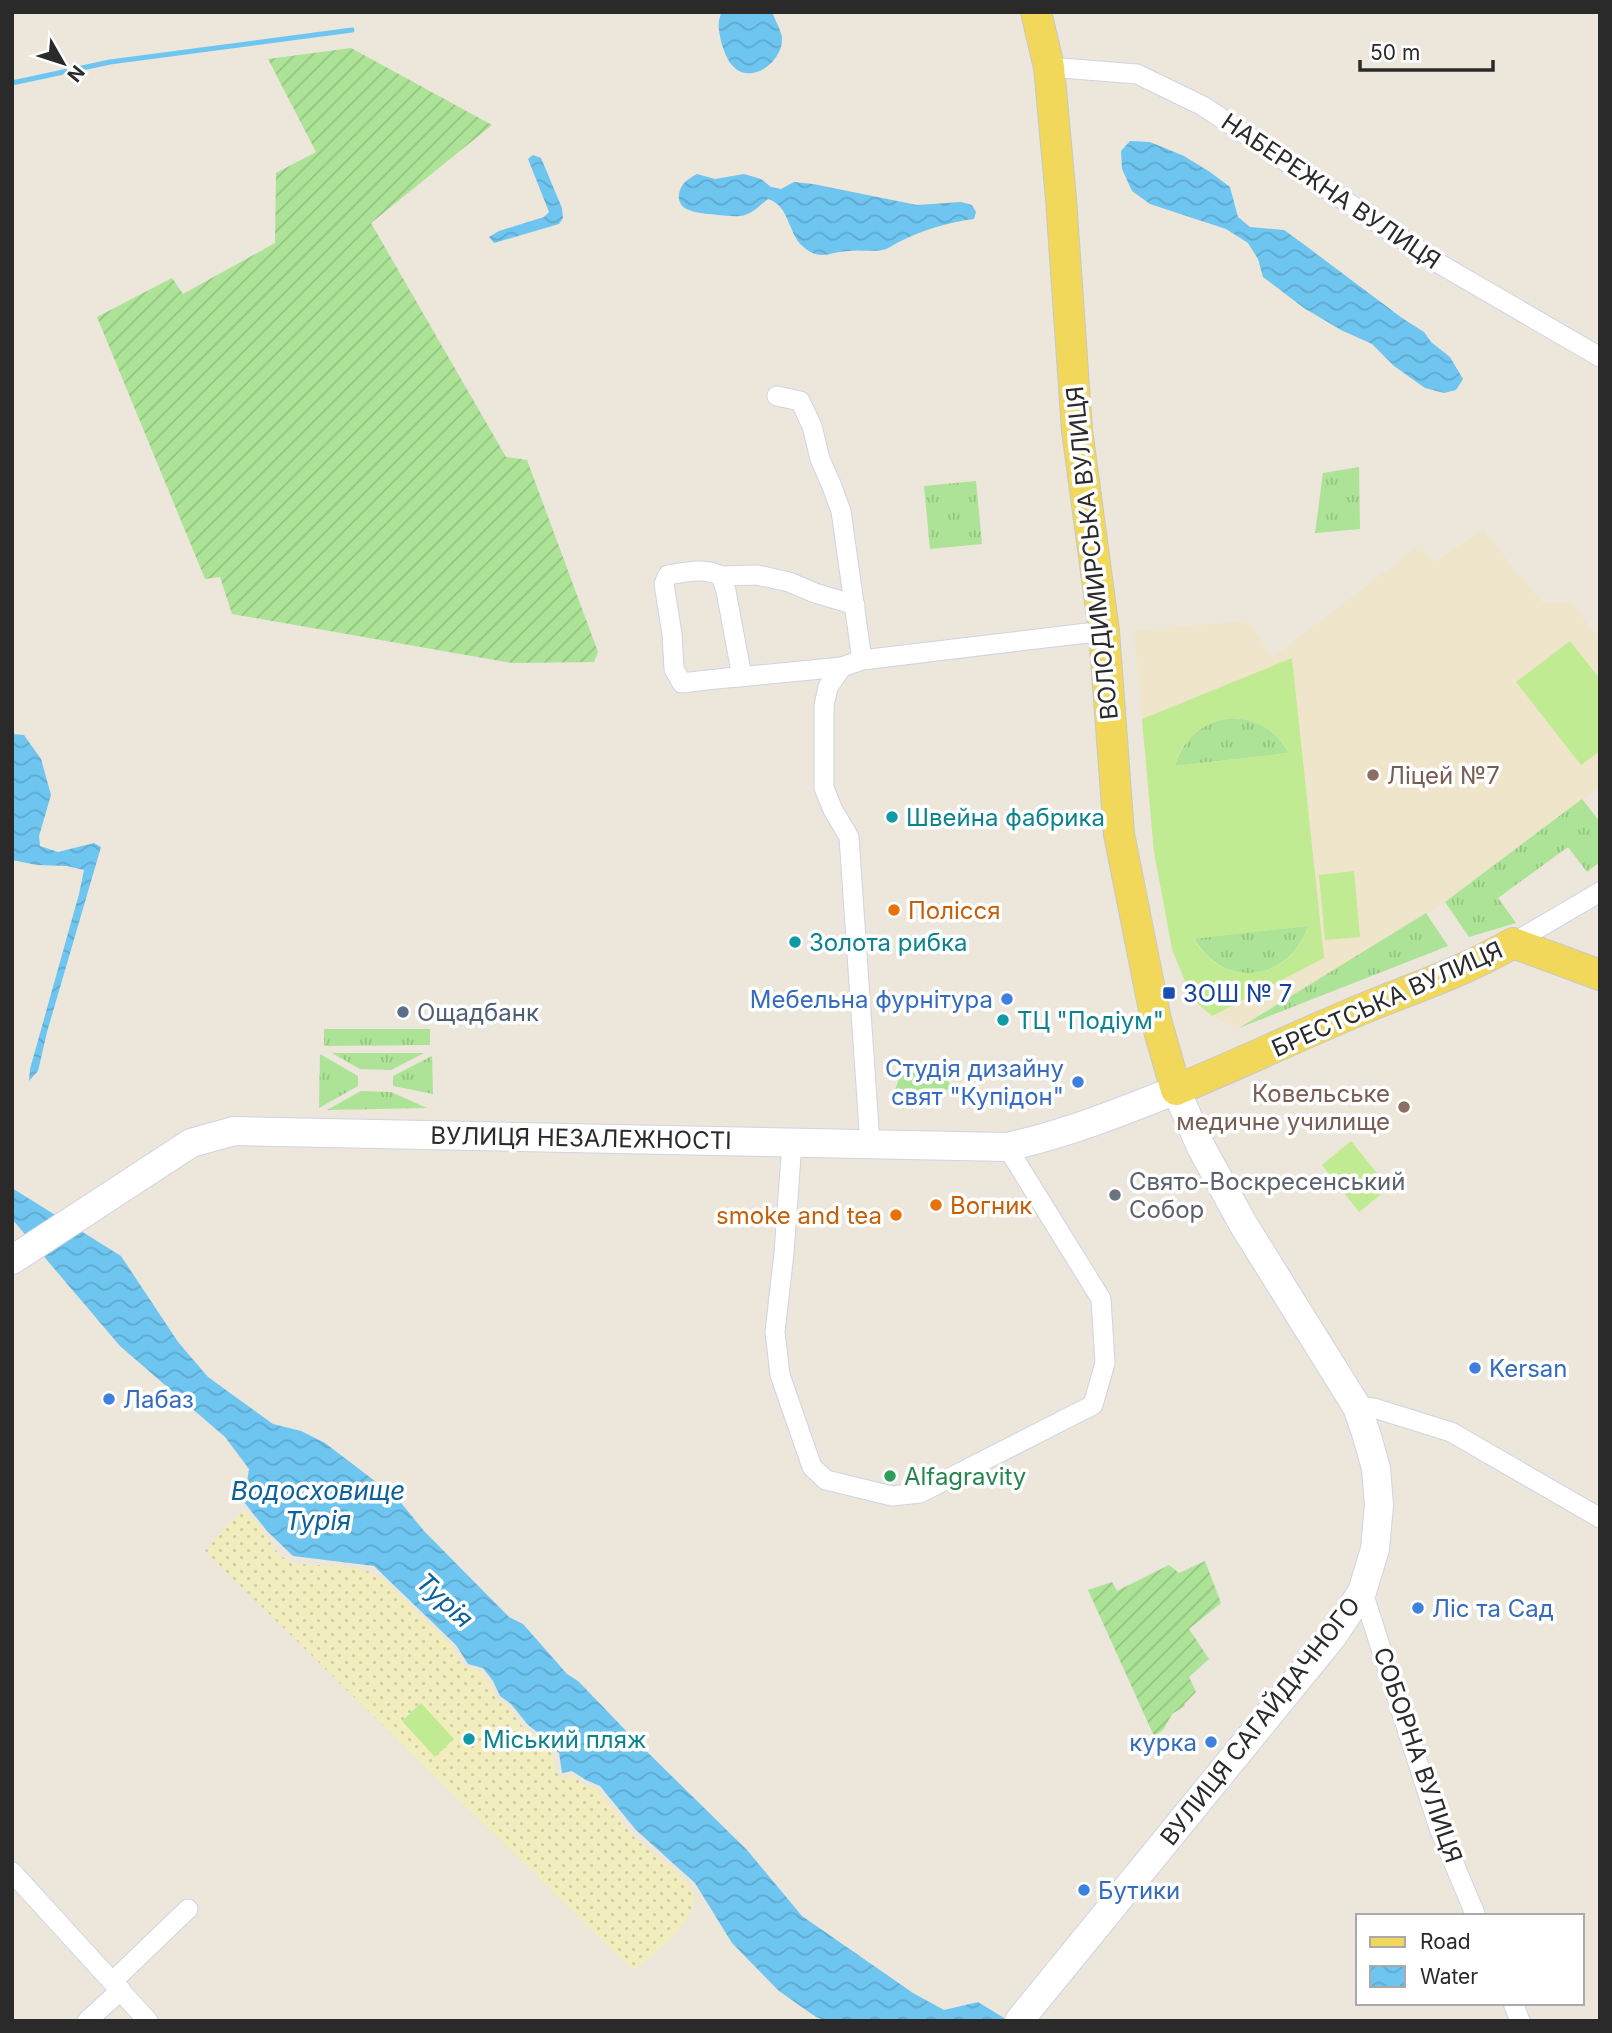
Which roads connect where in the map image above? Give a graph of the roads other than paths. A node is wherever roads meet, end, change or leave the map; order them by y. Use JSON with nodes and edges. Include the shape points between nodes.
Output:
{"nodes":[{"id":1,"x":1036,"y":12,"type":"edge"},
{"id":2,"x":1049,"y":67,"type":"junction"},
{"id":3,"x":1600,"y":357,"type":"edge"},
{"id":4,"x":777,"y":396,"type":"dead end"},
{"id":5,"x":721,"y":576,"type":"junction"},
{"id":6,"x":855,"y":605,"type":"junction"},
{"id":7,"x":1104,"y":631,"type":"junction"},
{"id":8,"x":862,"y":660,"type":"junction"},
{"id":9,"x":842,"y":667,"type":"junction"},
{"id":10,"x":742,"y":677,"type":"junction"},
{"id":11,"x":1600,"y":892,"type":"edge"},
{"id":12,"x":1513,"y":943,"type":"junction"},
{"id":13,"x":1600,"y":975,"type":"edge"},
{"id":14,"x":1177,"y":1090,"type":"junction"},
{"id":15,"x":792,"y":1142,"type":"junction"},
{"id":16,"x":870,"y":1144,"type":"junction"},
{"id":17,"x":1007,"y":1147,"type":"junction"},
{"id":18,"x":12,"y":1259,"type":"edge"},
{"id":19,"x":1357,"y":1407,"type":"junction"},
{"id":20,"x":1600,"y":1518,"type":"edge"},
{"id":21,"x":1358,"y":1597,"type":"junction"},
{"id":22,"x":12,"y":1872,"type":"edge"},
{"id":23,"x":188,"y":1909,"type":"dead end"},
{"id":24,"x":1475,"y":1914,"type":"edge"},
{"id":25,"x":117,"y":1985,"type":"junction"},
{"id":26,"x":1023,"y":2016,"type":"edge"},
{"id":27,"x":87,"y":2021,"type":"edge"},
{"id":28,"x":148,"y":2021,"type":"edge"}],
"edges":[{"from":1,"to":2,"type":"main road","name":"ВОЛОДИМИРСЬКА ВУЛИЦЯ"},
{"from":2,"to":3,"type":"street","name":"НАБЕРЕЖНА ВУЛИЦЯ","via":[[1137,74],[1203,106],[1438,263]]},
{"from":2,"to":7,"type":"main road","name":"ВОЛОДИМИРСЬКА ВУЛИЦЯ","via":[[1077,430]]},
{"from":4,"to":6,"type":"street","via":[[800,401],[809,418],[841,511]]},
{"from":5,"to":6,"type":"street","via":[[767,577]]},
{"from":5,"to":10,"type":"street"},
{"from":5,"to":10,"type":"street","via":[[712,571],[668,575],[664,584],[674,669],[682,683]]},
{"from":6,"to":8,"type":"street"},
{"from":7,"to":8,"type":"street"},
{"from":7,"to":14,"type":"main road","name":"ВОЛОДИМИРСЬКА ВУЛИЦЯ","via":[[1119,834],[1156,1020]]},
{"from":8,"to":9,"type":"street"},
{"from":9,"to":10,"type":"street"},
{"from":9,"to":16,"type":"street","via":[[828,687],[824,706],[824,789],[849,837]]},
{"from":11,"to":12,"type":"street"},
{"from":12,"to":13,"type":"main road","name":"БРЕСТСЬКА ВУЛИЦЯ"},
{"from":12,"to":14,"type":"main road","name":"БРЕСТСЬКА ВУЛИЦЯ","via":[[1426,986]]},
{"from":14,"to":17,"type":"main road","name":"ВУЛИЦЯ НЕЗАЛЕЖНОСТІ","via":[[1049,1138]]},
{"from":14,"to":19,"type":"main road","name":"ВУЛИЦЯ САГАЙДАЧНОГО","via":[[1201,1147],[1243,1224]]},
{"from":15,"to":16,"type":"main road","name":"ВУЛИЦЯ НЕЗАЛЕЖНОСТІ"},
{"from":15,"to":17,"type":"street","via":[[775,1332],[780,1375],[812,1467],[826,1479],[892,1496],[920,1493],[1093,1405],[1105,1363],[1101,1299]]},
{"from":15,"to":18,"type":"main road","name":"ВУЛИЦЯ НЕЗАЛЕЖНОСТІ","via":[[234,1131],[191,1143]]},
{"from":16,"to":17,"type":"main road","name":"ВУЛИЦЯ НЕЗАЛЕЖНОСТІ"},
{"from":19,"to":20,"type":"street","via":[[1451,1432]]},
{"from":19,"to":21,"type":"main road","name":"ВУЛИЦЯ САГАЙДАЧНОГО","via":[[1376,1468],[1379,1505],[1375,1549]]},
{"from":21,"to":24,"type":"street","name":"СОБОРНА ВУЛИЦЯ","via":[[1366,1602],[1439,1828]]},
{"from":21,"to":26,"type":"main road","name":"ВУЛИЦЯ САГАЙДАЧНОГО","via":[[1332,1637]]},
{"from":22,"to":25,"type":"street"},
{"from":23,"to":25,"type":"street"},
{"from":25,"to":27,"type":"street"},
{"from":25,"to":28,"type":"street"}]}
